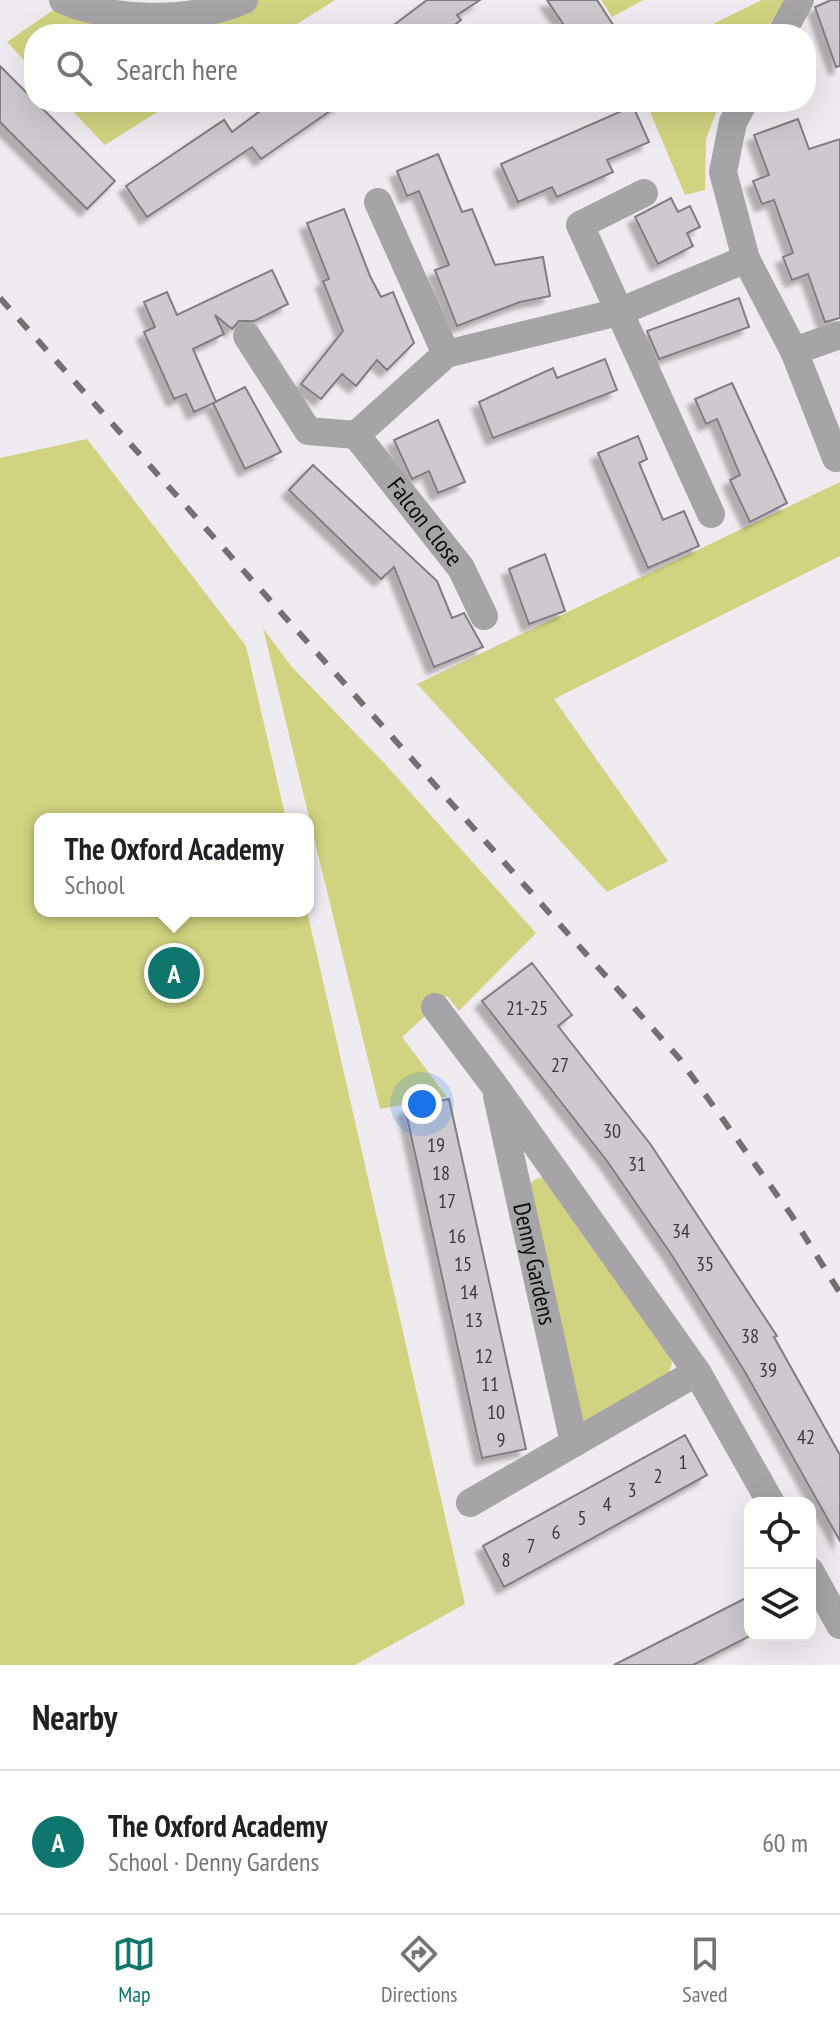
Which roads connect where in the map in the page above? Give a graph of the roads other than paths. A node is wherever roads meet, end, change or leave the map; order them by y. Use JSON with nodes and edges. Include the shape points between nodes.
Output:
{"nodes":[{"id":1,"x":63,"y":0,"type":"edge"},
{"id":2,"x":244,"y":0,"type":"edge"},
{"id":3,"x":800,"y":0,"type":"edge"},
{"id":4,"x":787,"y":24,"type":"edge"},
{"id":5,"x":738,"y":112,"type":"edge"},
{"id":6,"x":644,"y":193,"type":"dead end"},
{"id":7,"x":378,"y":202,"type":"dead end"},
{"id":8,"x":746,"y":259,"type":"junction"},
{"id":9,"x":619,"y":312,"type":"junction"},
{"id":10,"x":840,"y":335,"type":"edge"},
{"id":11,"x":247,"y":336,"type":"dead end"},
{"id":12,"x":794,"y":351,"type":"junction"},
{"id":13,"x":446,"y":354,"type":"junction"},
{"id":14,"x":356,"y":435,"type":"junction"},
{"id":15,"x":836,"y":458,"type":"dead end"},
{"id":16,"x":711,"y":514,"type":"dead end"},
{"id":17,"x":484,"y":616,"type":"dead end"},
{"id":18,"x":435,"y":1007,"type":"dead end"},
{"id":19,"x":494,"y":1085,"type":"junction"},
{"id":20,"x":697,"y":1372,"type":"junction"},
{"id":21,"x":574,"y":1443,"type":"junction"},
{"id":22,"x":768,"y":1497,"type":"edge"},
{"id":23,"x":470,"y":1503,"type":"dead end"},
{"id":24,"x":816,"y":1582,"type":"edge"},
{"id":25,"x":840,"y":1625,"type":"edge"}],
"edges":[{"from":1,"to":2,"type":"street","via":[[153,18]]},
{"from":3,"to":4,"type":"street"},
{"from":5,"to":8,"type":"street","via":[[723,172]]},
{"from":6,"to":9,"type":"street","via":[[580,225]]},
{"from":7,"to":13,"type":"street"},
{"from":8,"to":9,"type":"street"},
{"from":8,"to":12,"type":"street"},
{"from":9,"to":13,"type":"street"},
{"from":9,"to":16,"type":"street"},
{"from":10,"to":12,"type":"street"},
{"from":11,"to":14,"type":"street","via":[[308,431]]},
{"from":12,"to":15,"type":"street"},
{"from":13,"to":14,"type":"street"},
{"from":14,"to":17,"type":"street","name":"Falcon Close","via":[[461,568]]},
{"from":18,"to":19,"type":"street","name":"Denny Gardens"},
{"from":19,"to":20,"type":"street","name":"Denny Gardens"},
{"from":19,"to":21,"type":"street","name":"Denny Gardens"},
{"from":20,"to":21,"type":"street"},
{"from":20,"to":22,"type":"street","name":"Denny Gardens"},
{"from":21,"to":23,"type":"street"},
{"from":24,"to":25,"type":"street"}]}
